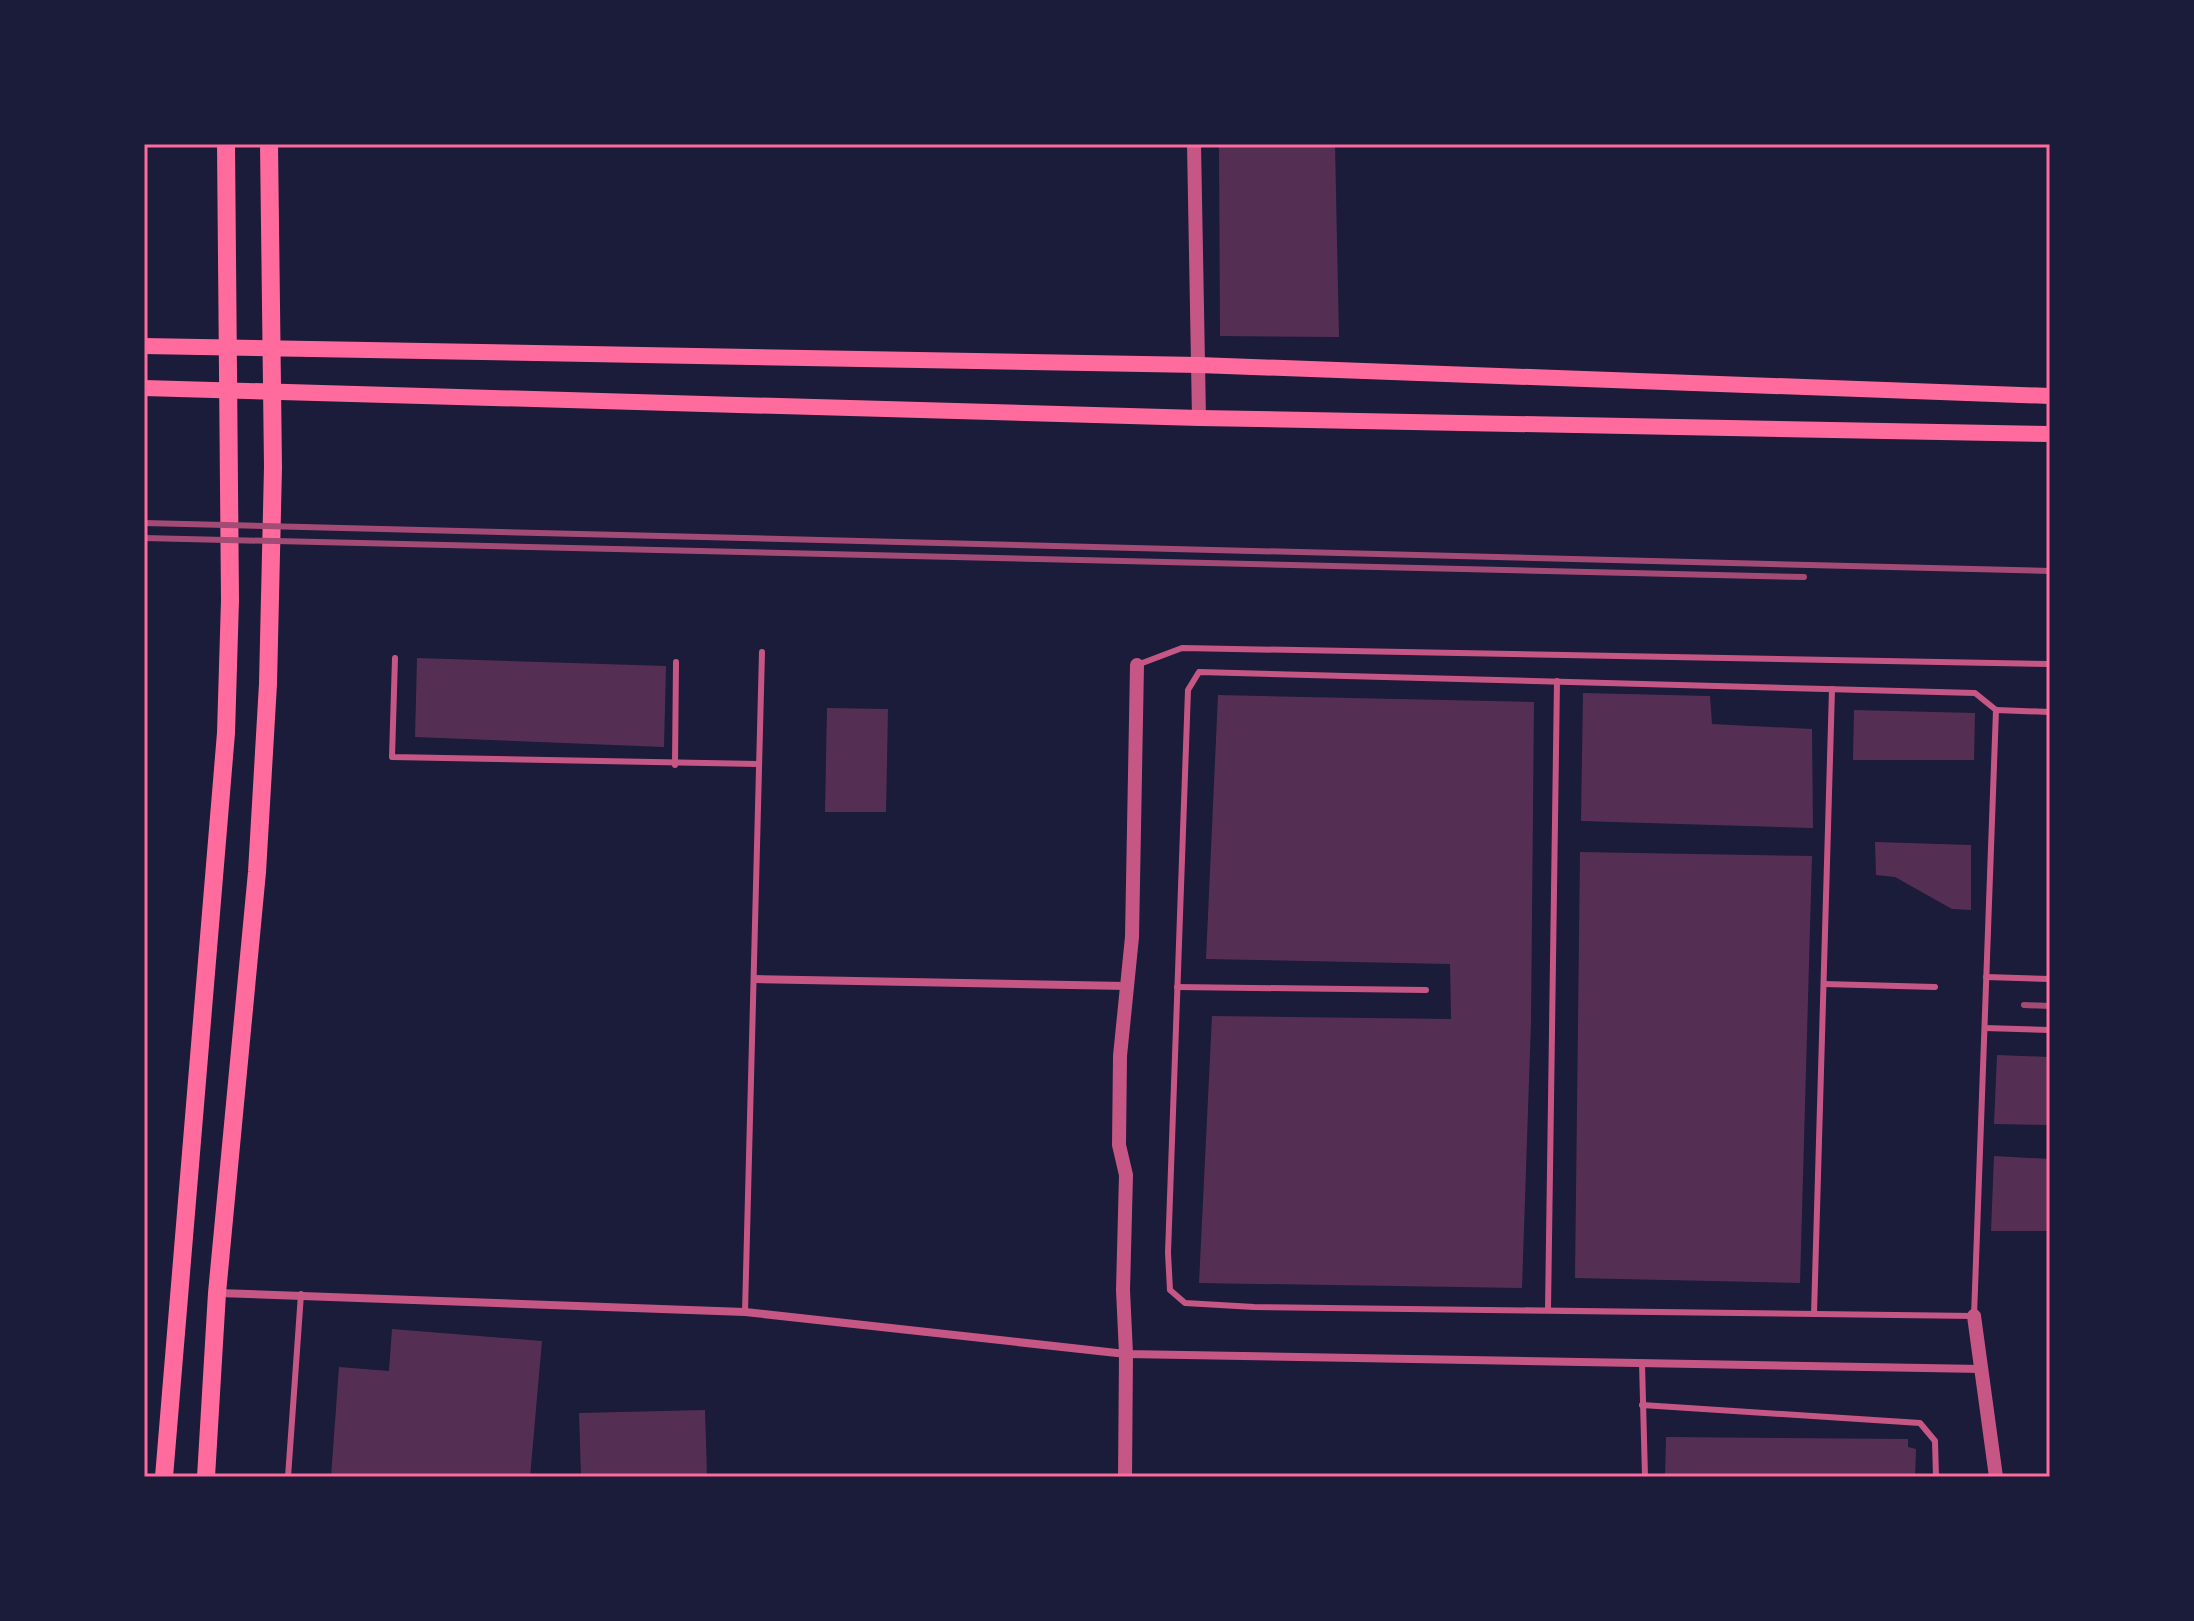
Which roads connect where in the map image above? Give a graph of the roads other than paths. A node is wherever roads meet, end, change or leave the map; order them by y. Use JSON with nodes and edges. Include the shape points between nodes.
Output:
{"nodes":[{"id":1,"x":226,"y":144,"type":"edge"},
{"id":2,"x":269,"y":144,"type":"edge"},
{"id":3,"x":1194,"y":144,"type":"edge"},
{"id":4,"x":144,"y":346,"type":"edge"},
{"id":5,"x":1199,"y":365,"type":"junction"},
{"id":6,"x":144,"y":388,"type":"edge"},
{"id":7,"x":2050,"y":396,"type":"edge"},
{"id":8,"x":1199,"y":418,"type":"junction"},
{"id":9,"x":2050,"y":434,"type":"edge"},
{"id":10,"x":762,"y":652,"type":"dead end"},
{"id":11,"x":395,"y":658,"type":"dead end"},
{"id":12,"x":676,"y":662,"type":"dead end"},
{"id":13,"x":2050,"y":664,"type":"edge"},
{"id":14,"x":1137,"y":665,"type":"joint"},
{"id":15,"x":1557,"y":681,"type":"junction"},
{"id":16,"x":1832,"y":689,"type":"junction"},
{"id":17,"x":1996,"y":710,"type":"junction"},
{"id":18,"x":2050,"y":712,"type":"edge"},
{"id":19,"x":758,"y":764,"type":"junction"},
{"id":20,"x":675,"y":765,"type":"junction"},
{"id":21,"x":1986,"y":977,"type":"junction"},
{"id":22,"x":755,"y":979,"type":"junction"},
{"id":23,"x":2050,"y":979,"type":"edge"},
{"id":24,"x":1824,"y":984,"type":"junction"},
{"id":25,"x":1127,"y":986,"type":"junction"},
{"id":26,"x":1177,"y":987,"type":"junction"},
{"id":27,"x":1935,"y":987,"type":"dead end"},
{"id":28,"x":1426,"y":990,"type":"dead end"},
{"id":29,"x":1985,"y":1028,"type":"junction"},
{"id":30,"x":2050,"y":1030,"type":"edge"},
{"id":31,"x":217,"y":1293,"type":"junction"},
{"id":32,"x":301,"y":1294,"type":"junction"},
{"id":33,"x":1548,"y":1310,"type":"junction"},
{"id":34,"x":745,"y":1312,"type":"junction"},
{"id":35,"x":1814,"y":1314,"type":"junction"},
{"id":36,"x":1974,"y":1316,"type":"junction"},
{"id":37,"x":1126,"y":1354,"type":"junction"},
{"id":38,"x":1642,"y":1363,"type":"junction"},
{"id":39,"x":1982,"y":1369,"type":"junction"},
{"id":40,"x":1642,"y":1405,"type":"junction"},
{"id":41,"x":164,"y":1477,"type":"edge"},
{"id":42,"x":206,"y":1477,"type":"edge"},
{"id":43,"x":288,"y":1477,"type":"edge"},
{"id":44,"x":1125,"y":1477,"type":"edge"},
{"id":45,"x":1645,"y":1477,"type":"edge"},
{"id":46,"x":1936,"y":1477,"type":"edge"},
{"id":47,"x":1996,"y":1477,"type":"edge"}],
"edges":[{"from":1,"to":41,"type":"main road","via":[[226,733]]},
{"from":2,"to":31,"type":"main road","via":[[273,467],[268,684],[256,887]]},
{"from":3,"to":5,"type":"street"},
{"from":4,"to":5,"type":"main road"},
{"from":5,"to":7,"type":"main road"},
{"from":5,"to":8,"type":"street"},
{"from":6,"to":8,"type":"main road"},
{"from":8,"to":9,"type":"main road"},
{"from":10,"to":19,"type":"lane"},
{"from":11,"to":20,"type":"lane","via":[[392,757]]},
{"from":12,"to":20,"type":"lane"},
{"from":13,"to":14,"type":"lane","via":[[1182,648]]},
{"from":14,"to":25,"type":"street"},
{"from":15,"to":16,"type":"lane"},
{"from":15,"to":26,"type":"lane","via":[[1199,672],[1188,690]]},
{"from":15,"to":33,"type":"lane"},
{"from":16,"to":17,"type":"lane","via":[[1975,693]]},
{"from":16,"to":24,"type":"lane"},
{"from":17,"to":18,"type":"lane"},
{"from":17,"to":21,"type":"lane"},
{"from":19,"to":20,"type":"lane"},
{"from":19,"to":22,"type":"lane"},
{"from":21,"to":23,"type":"lane"},
{"from":21,"to":29,"type":"lane"},
{"from":22,"to":25,"type":"street"},
{"from":22,"to":34,"type":"lane"},
{"from":24,"to":27,"type":"lane"},
{"from":24,"to":35,"type":"lane"},
{"from":25,"to":37,"type":"street","via":[[1119,1145],[1126,1175]]},
{"from":26,"to":28,"type":"lane"},
{"from":26,"to":33,"type":"lane","via":[[1170,1290],[1185,1303],[1254,1307]]},
{"from":29,"to":30,"type":"lane"},
{"from":29,"to":36,"type":"lane"},
{"from":31,"to":32,"type":"street"},
{"from":31,"to":42,"type":"main road"},
{"from":32,"to":34,"type":"street"},
{"from":32,"to":43,"type":"lane"},
{"from":33,"to":35,"type":"lane"},
{"from":34,"to":37,"type":"street"},
{"from":35,"to":36,"type":"lane"},
{"from":36,"to":39,"type":"street"},
{"from":37,"to":38,"type":"street"},
{"from":37,"to":44,"type":"street"},
{"from":38,"to":39,"type":"street"},
{"from":38,"to":40,"type":"lane"},
{"from":39,"to":47,"type":"street"},
{"from":40,"to":45,"type":"lane"},
{"from":40,"to":46,"type":"lane","via":[[1920,1423],[1935,1441]]}]}
